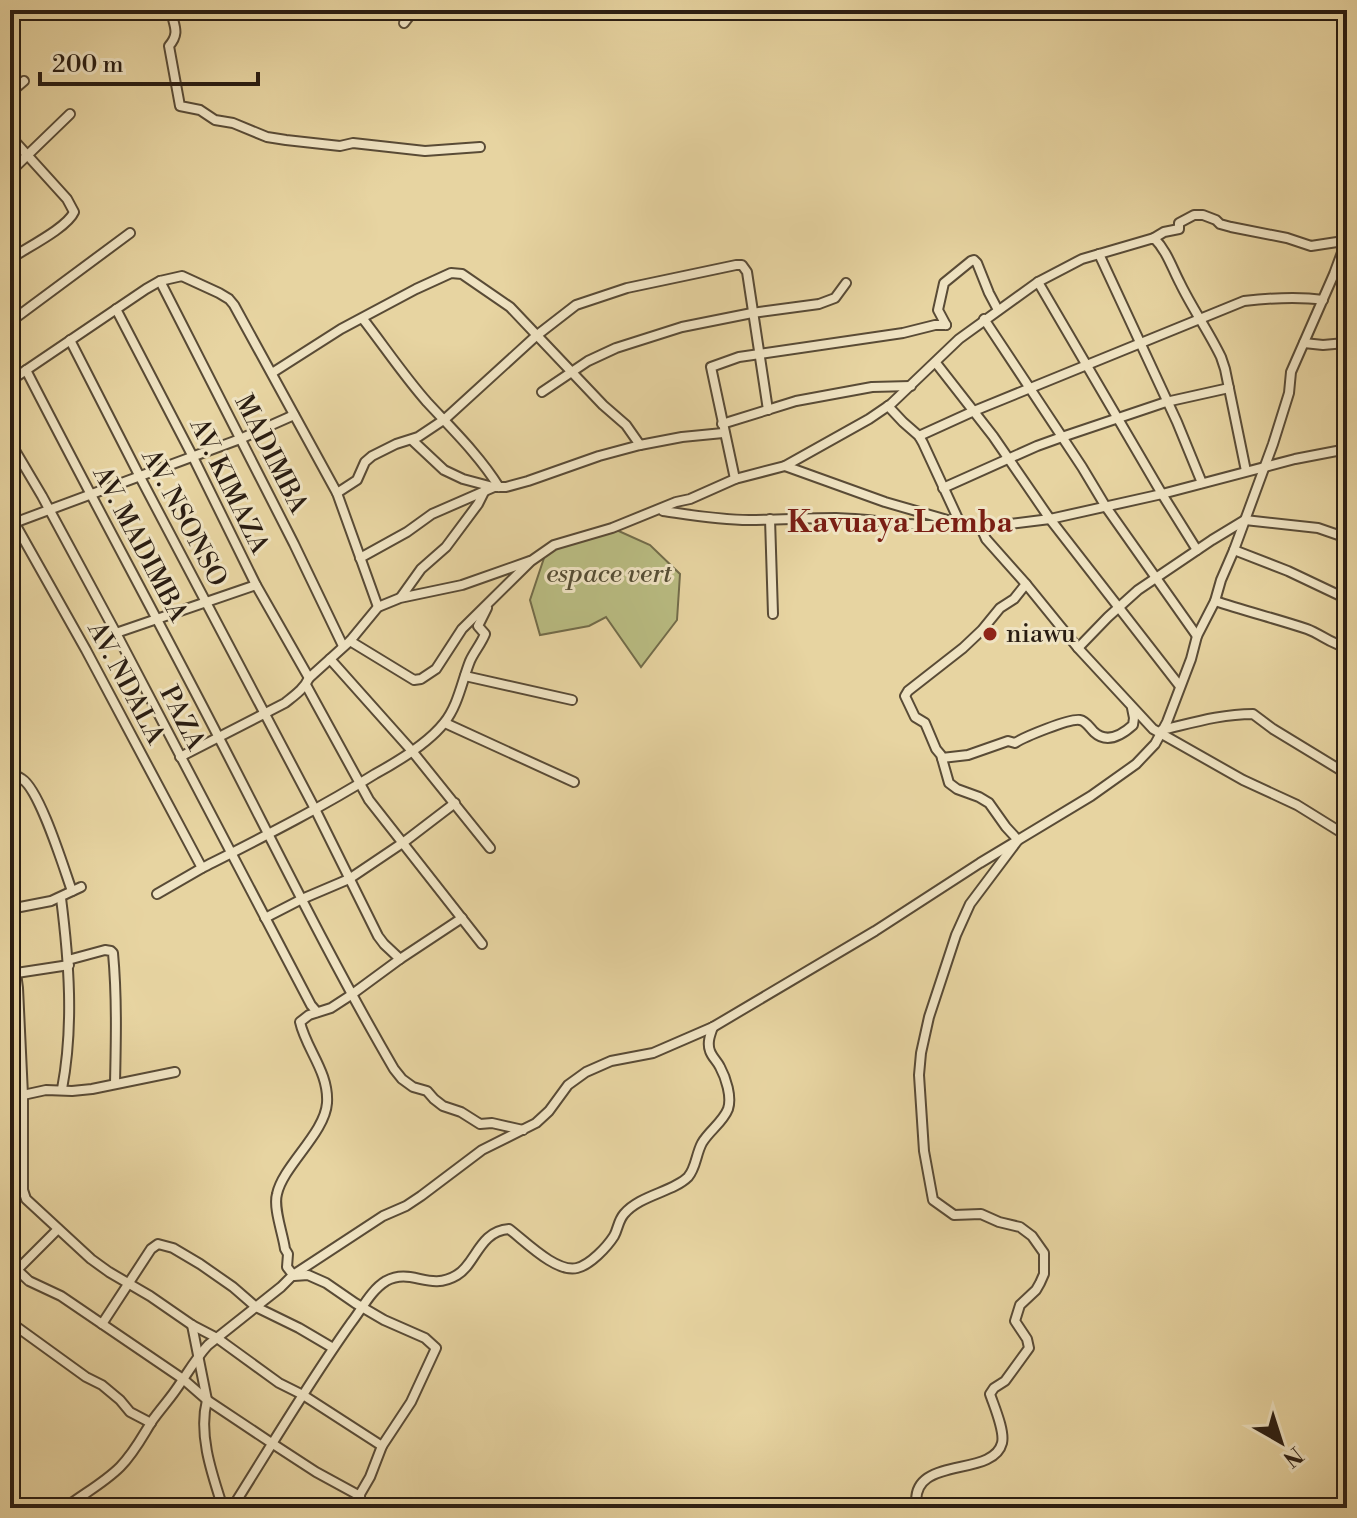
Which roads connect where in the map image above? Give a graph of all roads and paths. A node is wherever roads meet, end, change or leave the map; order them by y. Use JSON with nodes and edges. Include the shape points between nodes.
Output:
{"nodes":[{"id":1,"x":171,"y":10,"type":"edge"},
{"id":2,"x":414,"y":10,"type":"edge"},
{"id":3,"x":404,"y":23,"type":"dead end"},
{"id":4,"x":24,"y":81,"type":"dead end"},
{"id":5,"x":10,"y":93,"type":"edge"},
{"id":6,"x":70,"y":114,"type":"dead end"},
{"id":7,"x":10,"y":136,"type":"edge"},
{"id":8,"x":480,"y":147,"type":"dead end"},
{"id":9,"x":28,"y":154,"type":"junction"},
{"id":10,"x":10,"y":172,"type":"edge"},
{"id":11,"x":130,"y":233,"type":"dead end"},
{"id":12,"x":1154,"y":238,"type":"junction"},
{"id":13,"x":1346,"y":241,"type":"edge"},
{"id":14,"x":1099,"y":254,"type":"junction"},
{"id":15,"x":10,"y":259,"type":"edge"},
{"id":16,"x":160,"y":281,"type":"junction"},
{"id":17,"x":1038,"y":282,"type":"junction"},
{"id":18,"x":846,"y":283,"type":"dead end"},
{"id":19,"x":1323,"y":300,"type":"junction"},
{"id":20,"x":116,"y":309,"type":"junction"},
{"id":21,"x":998,"y":310,"type":"junction"},
{"id":22,"x":752,"y":313,"type":"junction"},
{"id":23,"x":363,"y":319,"type":"junction"},
{"id":24,"x":984,"y":319,"type":"junction"},
{"id":25,"x":1200,"y":320,"type":"junction"},
{"id":26,"x":10,"y":322,"type":"edge"},
{"id":27,"x":536,"y":336,"type":"junction"},
{"id":28,"x":70,"y":340,"type":"junction"},
{"id":29,"x":1140,"y":343,"type":"junction"},
{"id":30,"x":1304,"y":343,"type":"junction"},
{"id":31,"x":1347,"y":345,"type":"edge"},
{"id":32,"x":759,"y":355,"type":"junction"},
{"id":33,"x":936,"y":363,"type":"junction"},
{"id":34,"x":1086,"y":365,"type":"junction"},
{"id":35,"x":26,"y":370,"type":"junction"},
{"id":36,"x":572,"y":371,"type":"junction"},
{"id":37,"x":272,"y":373,"type":"junction"},
{"id":38,"x":10,"y":381,"type":"edge"},
{"id":39,"x":912,"y":385,"type":"junction"},
{"id":40,"x":1029,"y":388,"type":"junction"},
{"id":41,"x":1229,"y":388,"type":"junction"},
{"id":42,"x":542,"y":392,"type":"dead end"},
{"id":43,"x":1166,"y":402,"type":"junction"},
{"id":44,"x":888,"y":406,"type":"junction"},
{"id":45,"x":768,"y":410,"type":"junction"},
{"id":46,"x":974,"y":411,"type":"junction"},
{"id":47,"x":294,"y":415,"type":"junction"},
{"id":48,"x":1118,"y":418,"type":"junction"},
{"id":49,"x":445,"y":419,"type":"junction"},
{"id":50,"x":723,"y":428,"type":"junction"},
{"id":51,"x":919,"y":436,"type":"junction"},
{"id":52,"x":1062,"y":437,"type":"junction"},
{"id":53,"x":240,"y":439,"type":"junction"},
{"id":54,"x":412,"y":440,"type":"junction"},
{"id":55,"x":10,"y":442,"type":"edge"},
{"id":56,"x":640,"y":445,"type":"junction"},
{"id":57,"x":1347,"y":449,"type":"edge"},
{"id":58,"x":193,"y":457,"type":"junction"},
{"id":59,"x":1009,"y":459,"type":"junction"},
{"id":60,"x":785,"y":466,"type":"junction"},
{"id":61,"x":1264,"y":466,"type":"junction"},
{"id":62,"x":1246,"y":471,"type":"junction"},
{"id":63,"x":140,"y":477,"type":"junction"},
{"id":64,"x":735,"y":479,"type":"junction"},
{"id":65,"x":1202,"y":483,"type":"junction"},
{"id":66,"x":492,"y":488,"type":"junction"},
{"id":67,"x":943,"y":488,"type":"junction"},
{"id":68,"x":337,"y":493,"type":"junction"},
{"id":69,"x":1162,"y":494,"type":"junction"},
{"id":70,"x":90,"y":495,"type":"junction"},
{"id":71,"x":1106,"y":507,"type":"junction"},
{"id":72,"x":49,"y":510,"type":"junction"},
{"id":73,"x":663,"y":511,"type":"dead end"},
{"id":74,"x":770,"y":519,"type":"junction"},
{"id":75,"x":1050,"y":519,"type":"junction"},
{"id":76,"x":1245,"y":520,"type":"junction"},
{"id":77,"x":11,"y":521,"type":"edge"},
{"id":78,"x":960,"y":523,"type":"junction"},
{"id":79,"x":982,"y":530,"type":"junction"},
{"id":80,"x":1347,"y":538,"type":"edge"},
{"id":81,"x":1197,"y":550,"type":"junction"},
{"id":82,"x":1234,"y":550,"type":"junction"},
{"id":83,"x":360,"y":558,"type":"junction"},
{"id":84,"x":531,"y":561,"type":"junction"},
{"id":85,"x":1347,"y":575,"type":"edge"},
{"id":86,"x":1155,"y":577,"type":"junction"},
{"id":87,"x":1026,"y":584,"type":"junction"},
{"id":88,"x":256,"y":585,"type":"junction"},
{"id":89,"x":400,"y":598,"type":"junction"},
{"id":90,"x":1344,"y":598,"type":"edge"},
{"id":91,"x":491,"y":600,"type":"junction"},
{"id":92,"x":1215,"y":601,"type":"junction"},
{"id":93,"x":206,"y":602,"type":"junction"},
{"id":94,"x":378,"y":607,"type":"junction"},
{"id":95,"x":1118,"y":608,"type":"junction"},
{"id":96,"x":773,"y":614,"type":"dead end"},
{"id":97,"x":157,"y":619,"type":"junction"},
{"id":98,"x":116,"y":633,"type":"junction"},
{"id":99,"x":1197,"y":636,"type":"junction"},
{"id":100,"x":346,"y":644,"type":"junction"},
{"id":101,"x":1347,"y":647,"type":"edge"},
{"id":102,"x":1078,"y":648,"type":"junction"},
{"id":103,"x":330,"y":659,"type":"junction"},
{"id":104,"x":465,"y":676,"type":"junction"},
{"id":105,"x":308,"y":682,"type":"junction"},
{"id":106,"x":1179,"y":685,"type":"junction"},
{"id":107,"x":572,"y":700,"type":"dead end"},
{"id":108,"x":1132,"y":707,"type":"junction"},
{"id":109,"x":265,"y":713,"type":"junction"},
{"id":110,"x":445,"y":723,"type":"junction"},
{"id":111,"x":1161,"y":731,"type":"junction"},
{"id":112,"x":219,"y":736,"type":"junction"},
{"id":113,"x":412,"y":751,"type":"junction"},
{"id":114,"x":180,"y":757,"type":"junction"},
{"id":115,"x":942,"y":758,"type":"junction"},
{"id":116,"x":1347,"y":774,"type":"edge"},
{"id":117,"x":10,"y":776,"type":"edge"},
{"id":118,"x":574,"y":782,"type":"dead end"},
{"id":119,"x":360,"y":784,"type":"junction"},
{"id":120,"x":455,"y":803,"type":"junction"},
{"id":121,"x":315,"y":809,"type":"junction"},
{"id":122,"x":1347,"y":817,"type":"edge"},
{"id":123,"x":1343,"y":833,"type":"edge"},
{"id":124,"x":269,"y":834,"type":"junction"},
{"id":125,"x":1018,"y":840,"type":"junction"},
{"id":126,"x":404,"y":842,"type":"junction"},
{"id":127,"x":490,"y":848,"type":"dead end"},
{"id":128,"x":230,"y":852,"type":"junction"},
{"id":129,"x":202,"y":868,"type":"junction"},
{"id":130,"x":349,"y":879,"type":"junction"},
{"id":131,"x":157,"y":894,"type":"dead end"},
{"id":132,"x":61,"y":898,"type":"junction"},
{"id":133,"x":302,"y":899,"type":"junction"},
{"id":134,"x":10,"y":909,"type":"edge"},
{"id":135,"x":265,"y":918,"type":"junction"},
{"id":136,"x":462,"y":918,"type":"junction"},
{"id":137,"x":482,"y":944,"type":"dead end"},
{"id":138,"x":400,"y":959,"type":"junction"},
{"id":139,"x":68,"y":963,"type":"junction"},
{"id":140,"x":13,"y":974,"type":"edge"},
{"id":141,"x":351,"y":995,"type":"junction"},
{"id":142,"x":317,"y":1012,"type":"junction"},
{"id":143,"x":713,"y":1027,"type":"junction"},
{"id":144,"x":175,"y":1072,"type":"dead end"},
{"id":145,"x":115,"y":1083,"type":"junction"},
{"id":146,"x":62,"y":1089,"type":"junction"},
{"id":147,"x":23,"y":1095,"type":"junction"},
{"id":148,"x":10,"y":1121,"type":"edge"},
{"id":149,"x":523,"y":1130,"type":"junction"},
{"id":150,"x":22,"y":1153,"type":"junction"},
{"id":151,"x":58,"y":1229,"type":"junction"},
{"id":152,"x":10,"y":1263,"type":"edge"},
{"id":153,"x":17,"y":1270,"type":"junction"},
{"id":154,"x":293,"y":1275,"type":"junction"},
{"id":155,"x":129,"y":1283,"type":"junction"},
{"id":156,"x":10,"y":1284,"type":"edge"},
{"id":157,"x":256,"y":1307,"type":"junction"},
{"id":158,"x":363,"y":1307,"type":"junction"},
{"id":159,"x":10,"y":1322,"type":"edge"},
{"id":160,"x":102,"y":1324,"type":"junction"},
{"id":161,"x":192,"y":1325,"type":"junction"},
{"id":162,"x":217,"y":1338,"type":"junction"},
{"id":163,"x":333,"y":1348,"type":"junction"},
{"id":164,"x":198,"y":1356,"type":"junction"},
{"id":165,"x":183,"y":1379,"type":"junction"},
{"id":166,"x":303,"y":1395,"type":"junction"},
{"id":167,"x":207,"y":1400,"type":"junction"},
{"id":168,"x":151,"y":1423,"type":"junction"},
{"id":169,"x":273,"y":1444,"type":"junction"},
{"id":170,"x":382,"y":1446,"type":"junction"},
{"id":171,"x":360,"y":1496,"type":"junction"},
{"id":172,"x":65,"y":1508,"type":"edge"},
{"id":173,"x":223,"y":1508,"type":"edge"},
{"id":174,"x":232,"y":1508,"type":"edge"},
{"id":175,"x":352,"y":1508,"type":"edge"},
{"id":176,"x":917,"y":1508,"type":"edge"}],
"edges":[{"from":1,"to":8,"type":"street","via":[[176,26],[169,46],[180,106],[286,140],[425,151]]},
{"from":2,"to":3,"type":"street"},
{"from":4,"to":5,"type":"street"},
{"from":6,"to":9,"type":"street"},
{"from":7,"to":9,"type":"street"},
{"from":9,"to":10,"type":"street"},
{"from":9,"to":15,"type":"street","via":[[74,212],[64,225]]},
{"from":11,"to":26,"type":"street"},
{"from":12,"to":13,"type":"street","via":[[1203,215],[1311,246]]},
{"from":12,"to":14,"type":"street"},
{"from":12,"to":25,"type":"street"},
{"from":13,"to":19,"type":"street"},
{"from":14,"to":17,"type":"street"},
{"from":14,"to":29,"type":"street"},
{"from":16,"to":20,"type":"street"},
{"from":16,"to":37,"type":"street","via":[[182,276],[229,299]]},
{"from":16,"to":53,"type":"street","name":"MADIMBA"},
{"from":17,"to":21,"type":"street"},
{"from":17,"to":34,"type":"street"},
{"from":18,"to":22,"type":"street","via":[[835,298],[819,304]]},
{"from":19,"to":25,"type":"street","via":[[1244,301]]},
{"from":19,"to":30,"type":"street"},
{"from":20,"to":28,"type":"street"},
{"from":20,"to":58,"type":"street","name":"AV. KIMAZA"},
{"from":21,"to":24,"type":"street"},
{"from":21,"to":32,"type":"street","via":[[974,260],[944,283],[938,310],[946,325]]},
{"from":22,"to":27,"type":"street","via":[[747,272],[736,265],[597,297],[576,305]]},
{"from":22,"to":32,"type":"street"},
{"from":22,"to":36,"type":"street","via":[[616,348]]},
{"from":23,"to":27,"type":"street","via":[[451,273],[462,274],[510,307]]},
{"from":23,"to":37,"type":"street"},
{"from":23,"to":49,"type":"street"},
{"from":24,"to":33,"type":"street"},
{"from":24,"to":40,"type":"street"},
{"from":25,"to":29,"type":"street"},
{"from":25,"to":41,"type":"street","via":[[1221,357]]},
{"from":27,"to":36,"type":"street"},
{"from":27,"to":49,"type":"street"},
{"from":28,"to":35,"type":"street"},
{"from":28,"to":63,"type":"street","name":"AV. NSONSO"},
{"from":29,"to":34,"type":"street"},
{"from":29,"to":43,"type":"street"},
{"from":30,"to":31,"type":"street"},
{"from":30,"to":61,"type":"street"},
{"from":32,"to":45,"type":"street"},
{"from":32,"to":50,"type":"street","via":[[710,368]]},
{"from":33,"to":39,"type":"street"},
{"from":33,"to":46,"type":"street"},
{"from":34,"to":40,"type":"street"},
{"from":34,"to":48,"type":"street"},
{"from":35,"to":38,"type":"street"},
{"from":35,"to":70,"type":"street","name":"AV. MADIMBA"},
{"from":36,"to":42,"type":"street"},
{"from":36,"to":56,"type":"street"},
{"from":37,"to":47,"type":"street"},
{"from":39,"to":44,"type":"street"},
{"from":39,"to":45,"type":"street","via":[[872,387]]},
{"from":40,"to":46,"type":"street"},
{"from":40,"to":52,"type":"street"},
{"from":41,"to":43,"type":"street"},
{"from":41,"to":62,"type":"street"},
{"from":43,"to":48,"type":"street"},
{"from":43,"to":65,"type":"street"},
{"from":44,"to":51,"type":"street"},
{"from":44,"to":60,"type":"street"},
{"from":45,"to":50,"type":"street"},
{"from":46,"to":51,"type":"street"},
{"from":46,"to":59,"type":"street"},
{"from":47,"to":53,"type":"street"},
{"from":47,"to":68,"type":"street"},
{"from":48,"to":52,"type":"street"},
{"from":48,"to":69,"type":"street"},
{"from":49,"to":54,"type":"street"},
{"from":49,"to":66,"type":"street","via":[[487,469]]},
{"from":50,"to":56,"type":"street"},
{"from":50,"to":64,"type":"street"},
{"from":51,"to":67,"type":"street"},
{"from":52,"to":59,"type":"street"},
{"from":52,"to":71,"type":"street"},
{"from":53,"to":58,"type":"street"},
{"from":53,"to":100,"type":"street","name":"MADIMBA"},
{"from":54,"to":66,"type":"street","via":[[444,470]]},
{"from":54,"to":68,"type":"street","via":[[372,456],[357,480]]},
{"from":55,"to":72,"type":"street","name":"PAZA"},
{"from":56,"to":66,"type":"street"},
{"from":57,"to":61,"type":"street"},
{"from":58,"to":63,"type":"street"},
{"from":58,"to":88,"type":"street","name":"AV. KIMAZA"},
{"from":59,"to":67,"type":"street"},
{"from":59,"to":75,"type":"street"},
{"from":60,"to":64,"type":"street"},
{"from":60,"to":78,"type":"street"},
{"from":61,"to":62,"type":"street"},
{"from":61,"to":76,"type":"street"},
{"from":62,"to":65,"type":"street"},
{"from":63,"to":70,"type":"street"},
{"from":63,"to":93,"type":"street","name":"AV. NSONSO"},
{"from":64,"to":84,"type":"street","via":[[554,545]]},
{"from":65,"to":69,"type":"street"},
{"from":66,"to":83,"type":"street","via":[[432,514]]},
{"from":66,"to":89,"type":"street"},
{"from":67,"to":78,"type":"street"},
{"from":68,"to":83,"type":"street"},
{"from":69,"to":71,"type":"street"},
{"from":69,"to":81,"type":"street"},
{"from":70,"to":72,"type":"street"},
{"from":70,"to":97,"type":"street","name":"AV. MADIMBA"},
{"from":71,"to":75,"type":"street"},
{"from":71,"to":86,"type":"street"},
{"from":72,"to":77,"type":"street"},
{"from":72,"to":98,"type":"street","name":"PAZA"},
{"from":73,"to":74,"type":"street"},
{"from":74,"to":78,"type":"street"},
{"from":74,"to":96,"type":"street"},
{"from":75,"to":79,"type":"street"},
{"from":75,"to":95,"type":"street"},
{"from":76,"to":80,"type":"street","via":[[1318,528]]},
{"from":76,"to":81,"type":"street"},
{"from":76,"to":82,"type":"street"},
{"from":77,"to":129,"type":"street","name":"AV. NDALA"},
{"from":78,"to":79,"type":"street"},
{"from":79,"to":87,"type":"street"},
{"from":81,"to":86,"type":"street"},
{"from":82,"to":90,"type":"street"},
{"from":82,"to":92,"type":"street"},
{"from":83,"to":94,"type":"street"},
{"from":84,"to":89,"type":"street","via":[[462,585]]},
{"from":84,"to":91,"type":"street"},
{"from":85,"to":90,"type":"street"},
{"from":86,"to":95,"type":"street"},
{"from":86,"to":99,"type":"street"},
{"from":87,"to":102,"type":"street"},
{"from":87,"to":115,"type":"street","via":[[963,648],[906,693]]},
{"from":88,"to":93,"type":"street"},
{"from":88,"to":105,"type":"street","name":"AV. KIMAZA"},
{"from":89,"to":94,"type":"street"},
{"from":91,"to":100,"type":"street","via":[[462,629],[436,669],[421,679]]},
{"from":91,"to":104,"type":"street","via":[[478,626],[484,638]]},
{"from":92,"to":99,"type":"street"},
{"from":92,"to":101,"type":"street"},
{"from":93,"to":97,"type":"street"},
{"from":93,"to":109,"type":"street","name":"AV. NSONSO"},
{"from":94,"to":100,"type":"street"},
{"from":95,"to":102,"type":"street"},
{"from":95,"to":106,"type":"street"},
{"from":97,"to":98,"type":"street"},
{"from":97,"to":112,"type":"street","name":"AV. MADIMBA"},
{"from":98,"to":114,"type":"street","name":"PAZA"},
{"from":99,"to":106,"type":"street"},
{"from":100,"to":103,"type":"street"},
{"from":102,"to":108,"type":"street"},
{"from":103,"to":105,"type":"street"},
{"from":103,"to":113,"type":"street"},
{"from":104,"to":107,"type":"street"},
{"from":104,"to":110,"type":"street"},
{"from":105,"to":109,"type":"street"},
{"from":105,"to":119,"type":"street","name":"AV. KIMAZA"},
{"from":106,"to":111,"type":"street"},
{"from":108,"to":111,"type":"street"},
{"from":108,"to":115,"type":"street","via":[[1133,725],[1116,736],[1102,737],[1076,719],[1015,743]]},
{"from":109,"to":112,"type":"street"},
{"from":109,"to":121,"type":"street","name":"AV. NSONSO"},
{"from":110,"to":113,"type":"street"},
{"from":110,"to":118,"type":"street"},
{"from":111,"to":116,"type":"street","via":[[1253,714]]},
{"from":111,"to":123,"type":"street"},
{"from":111,"to":125,"type":"street","via":[[1147,753],[1119,777]]},
{"from":112,"to":114,"type":"street"},
{"from":112,"to":124,"type":"street","name":"AV. MADIMBA"},
{"from":113,"to":119,"type":"street"},
{"from":113,"to":120,"type":"street"},
{"from":114,"to":128,"type":"street","name":"PAZA"},
{"from":115,"to":125,"type":"street","via":[[949,783],[989,803]]},
{"from":117,"to":132,"type":"street","via":[[25,780],[31,790],[76,889]]},
{"from":119,"to":121,"type":"street"},
{"from":119,"to":126,"type":"street","name":"AV. KIMAZA"},
{"from":120,"to":126,"type":"street"},
{"from":120,"to":127,"type":"street"},
{"from":121,"to":124,"type":"street"},
{"from":121,"to":130,"type":"street","name":"AV. NSONSO"},
{"from":122,"to":123,"type":"street"},
{"from":124,"to":128,"type":"street"},
{"from":124,"to":133,"type":"street","name":"AV. MADIMBA"},
{"from":125,"to":143,"type":"street"},
{"from":125,"to":176,"type":"street","via":[[970,904],[956,935],[924,1035],[919,1075],[933,1200],[954,1215],[981,1214],[1020,1227],[1044,1253],[1044,1274],[1020,1305],[1015,1321],[1029,1343],[1027,1352],[990,1394],[1002,1433],[1000,1447],[982,1460],[923,1481],[916,1493]]},
{"from":126,"to":130,"type":"street"},
{"from":126,"to":136,"type":"street","name":"AV. KIMAZA"},
{"from":128,"to":129,"type":"street"},
{"from":128,"to":135,"type":"street","name":"PAZA"},
{"from":129,"to":131,"type":"street"},
{"from":130,"to":133,"type":"street"},
{"from":130,"to":138,"type":"street","name":"AV. NSONSO","via":[[378,936]]},
{"from":132,"to":134,"type":"street"},
{"from":132,"to":139,"type":"street"},
{"from":133,"to":135,"type":"street"},
{"from":133,"to":141,"type":"street","name":"AV. MADIMBA"},
{"from":135,"to":142,"type":"street","name":"PAZA"},
{"from":136,"to":137,"type":"street","name":"AV. KIMAZA"},
{"from":136,"to":138,"type":"street"},
{"from":138,"to":141,"type":"street"},
{"from":139,"to":140,"type":"street"},
{"from":139,"to":145,"type":"street","via":[[105,950],[113,953]]},
{"from":139,"to":146,"type":"street"},
{"from":140,"to":147,"type":"street"},
{"from":141,"to":142,"type":"street"},
{"from":141,"to":149,"type":"street","name":"AV. MADIMBA","via":[[402,1079],[480,1124]]},
{"from":142,"to":154,"type":"street","via":[[300,1025],[323,1076],[325,1113],[276,1197],[287,1267]]},
{"from":143,"to":149,"type":"street","via":[[653,1053],[586,1072],[568,1085],[544,1117]]},
{"from":143,"to":158,"type":"street","via":[[709,1049],[729,1097],[725,1114],[703,1142],[688,1176],[627,1211],[596,1256],[579,1268],[565,1267],[505,1229],[481,1244],[460,1274],[435,1282],[397,1277],[383,1283]]},
{"from":144,"to":145,"type":"street"},
{"from":145,"to":146,"type":"street"},
{"from":146,"to":147,"type":"street"},
{"from":147,"to":150,"type":"street"},
{"from":148,"to":150,"type":"street"},
{"from":149,"to":154,"type":"street","via":[[482,1150],[406,1206]]},
{"from":150,"to":151,"type":"street","via":[[24,1196]]},
{"from":151,"to":153,"type":"street"},
{"from":151,"to":155,"type":"street"},
{"from":152,"to":153,"type":"street"},
{"from":153,"to":156,"type":"street"},
{"from":153,"to":160,"type":"street"},
{"from":154,"to":157,"type":"street"},
{"from":154,"to":158,"type":"street","via":[[320,1280]]},
{"from":155,"to":157,"type":"street","via":[[151,1249],[163,1244],[200,1264]]},
{"from":155,"to":160,"type":"street"},
{"from":155,"to":161,"type":"street"},
{"from":157,"to":162,"type":"street"},
{"from":157,"to":163,"type":"street"},
{"from":158,"to":163,"type":"street"},
{"from":158,"to":170,"type":"street","via":[[436,1348],[411,1402]]},
{"from":159,"to":168,"type":"street"},
{"from":160,"to":165,"type":"street"},
{"from":161,"to":162,"type":"street"},
{"from":161,"to":164,"type":"street"},
{"from":162,"to":164,"type":"street"},
{"from":162,"to":166,"type":"street"},
{"from":163,"to":166,"type":"street"},
{"from":164,"to":165,"type":"street"},
{"from":164,"to":167,"type":"street"},
{"from":165,"to":167,"type":"street"},
{"from":165,"to":168,"type":"street"},
{"from":166,"to":169,"type":"street"},
{"from":166,"to":170,"type":"street"},
{"from":167,"to":169,"type":"street"},
{"from":167,"to":173,"type":"street","via":[[208,1459]]},
{"from":168,"to":172,"type":"street","via":[[121,1466]]},
{"from":169,"to":171,"type":"street"},
{"from":169,"to":174,"type":"street"},
{"from":170,"to":171,"type":"street"},
{"from":171,"to":175,"type":"street"}]}
